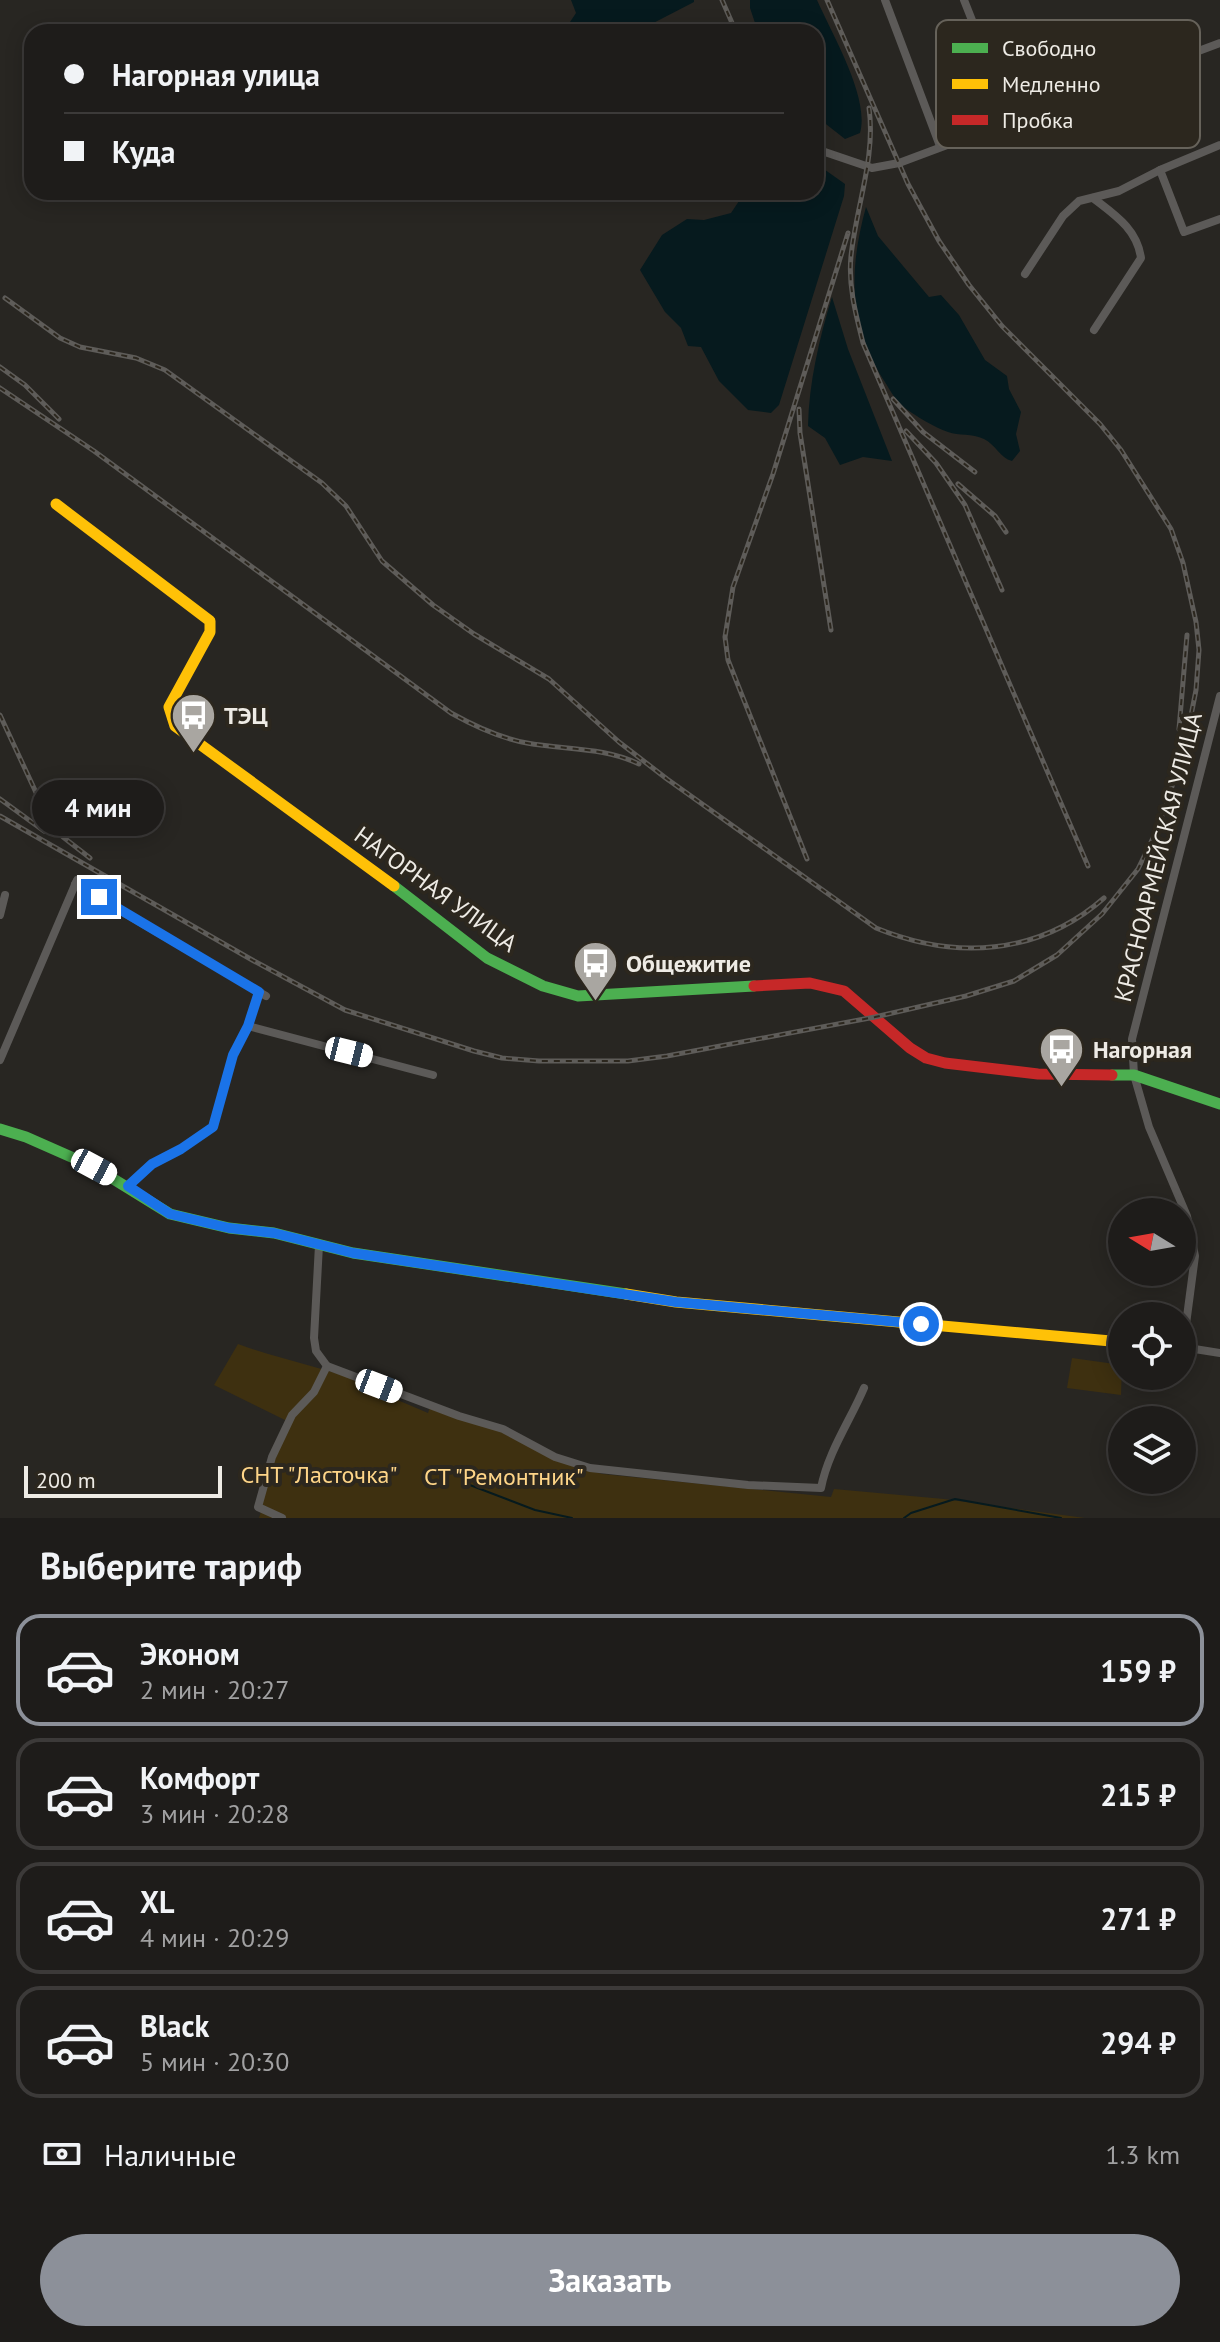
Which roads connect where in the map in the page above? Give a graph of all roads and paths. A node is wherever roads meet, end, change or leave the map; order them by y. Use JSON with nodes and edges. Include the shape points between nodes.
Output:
{"nodes":[{"id":1,"x":885,"y":0,"type":"edge"},
{"id":2,"x":964,"y":0,"type":"edge"},
{"id":3,"x":972,"y":20,"type":"edge"},
{"id":4,"x":1220,"y":43,"type":"edge"},
{"id":5,"x":1200,"y":50,"type":"edge"},
{"id":6,"x":936,"y":135,"type":"edge"},
{"id":7,"x":1220,"y":145,"type":"edge"},
{"id":8,"x":936,"y":148,"type":"edge"},
{"id":9,"x":824,"y":152,"type":"edge"},
{"id":10,"x":1160,"y":170,"type":"junction"},
{"id":11,"x":1093,"y":198,"type":"junction"},
{"id":12,"x":1220,"y":219,"type":"edge"},
{"id":13,"x":1025,"y":274,"type":"dead end"},
{"id":14,"x":1094,"y":330,"type":"dead end"},
{"id":15,"x":56,"y":504,"type":"dead end"},
{"id":16,"x":1220,"y":696,"type":"edge"},
{"id":17,"x":5,"y":895,"type":"dead end"},
{"id":18,"x":0,"y":915,"type":"edge"},
{"id":19,"x":248,"y":1026,"type":"junction"},
{"id":20,"x":0,"y":1060,"type":"edge"},
{"id":21,"x":433,"y":1075,"type":"dead end"},
{"id":22,"x":1134,"y":1075,"type":"junction"},
{"id":23,"x":1220,"y":1104,"type":"edge"},
{"id":24,"x":0,"y":1129,"type":"edge"},
{"id":25,"x":128,"y":1186,"type":"junction"},
{"id":26,"x":319,"y":1245,"type":"junction"},
{"id":27,"x":1189,"y":1302,"type":"edge"},
{"id":28,"x":1108,"y":1341,"type":"edge"},
{"id":29,"x":1196,"y":1349,"type":"edge"},
{"id":30,"x":1220,"y":1353,"type":"edge"},
{"id":31,"x":327,"y":1366,"type":"junction"},
{"id":32,"x":864,"y":1388,"type":"dead end"},
{"id":33,"x":282,"y":1518,"type":"edge"}],
"edges":[{"from":1,"to":6,"type":"street"},
{"from":2,"to":3,"type":"street"},
{"from":4,"to":5,"type":"street"},
{"from":7,"to":10,"type":"street"},
{"from":8,"to":9,"type":"street","via":[[872,168]]},
{"from":10,"to":11,"type":"street"},
{"from":10,"to":12,"type":"street","via":[[1184,232]]},
{"from":11,"to":13,"type":"street","via":[[1079,201],[1063,216]]},
{"from":11,"to":14,"type":"street","via":[[1124,222],[1139,242],[1141,258]]},
{"from":15,"to":22,"type":"street","name":"НАГОРНАЯ УЛИЦА","via":[[210,621],[210,632],[169,707],[175,726],[487,958],[543,986],[578,996],[810,983],[844,991],[926,1058],[1038,1074]]},
{"from":16,"to":22,"type":"street","name":"КРАСНОАРМЕЙСКАЯ УЛИЦА","via":[[1132,1039]]},
{"from":17,"to":18,"type":"street"},
{"from":19,"to":20,"type":"street","via":[[262,994],[76,881]]},
{"from":19,"to":21,"type":"street"},
{"from":19,"to":25,"type":"street","via":[[233,1055],[213,1127],[152,1164]]},
{"from":22,"to":23,"type":"street","name":"НАГОРНАЯ УЛИЦА"},
{"from":22,"to":27,"type":"street","via":[[1149,1127],[1187,1216],[1195,1256]]},
{"from":24,"to":25,"type":"street"},
{"from":25,"to":26,"type":"street","via":[[170,1214]]},
{"from":26,"to":28,"type":"street","via":[[676,1302]]},
{"from":26,"to":31,"type":"street","via":[[314,1338]]},
{"from":29,"to":30,"type":"street"},
{"from":31,"to":32,"type":"street","via":[[503,1429],[555,1457],[590,1468],[821,1488],[833,1448]]},
{"from":31,"to":33,"type":"street","via":[[314,1392],[292,1415],[272,1457],[258,1507]]}]}
